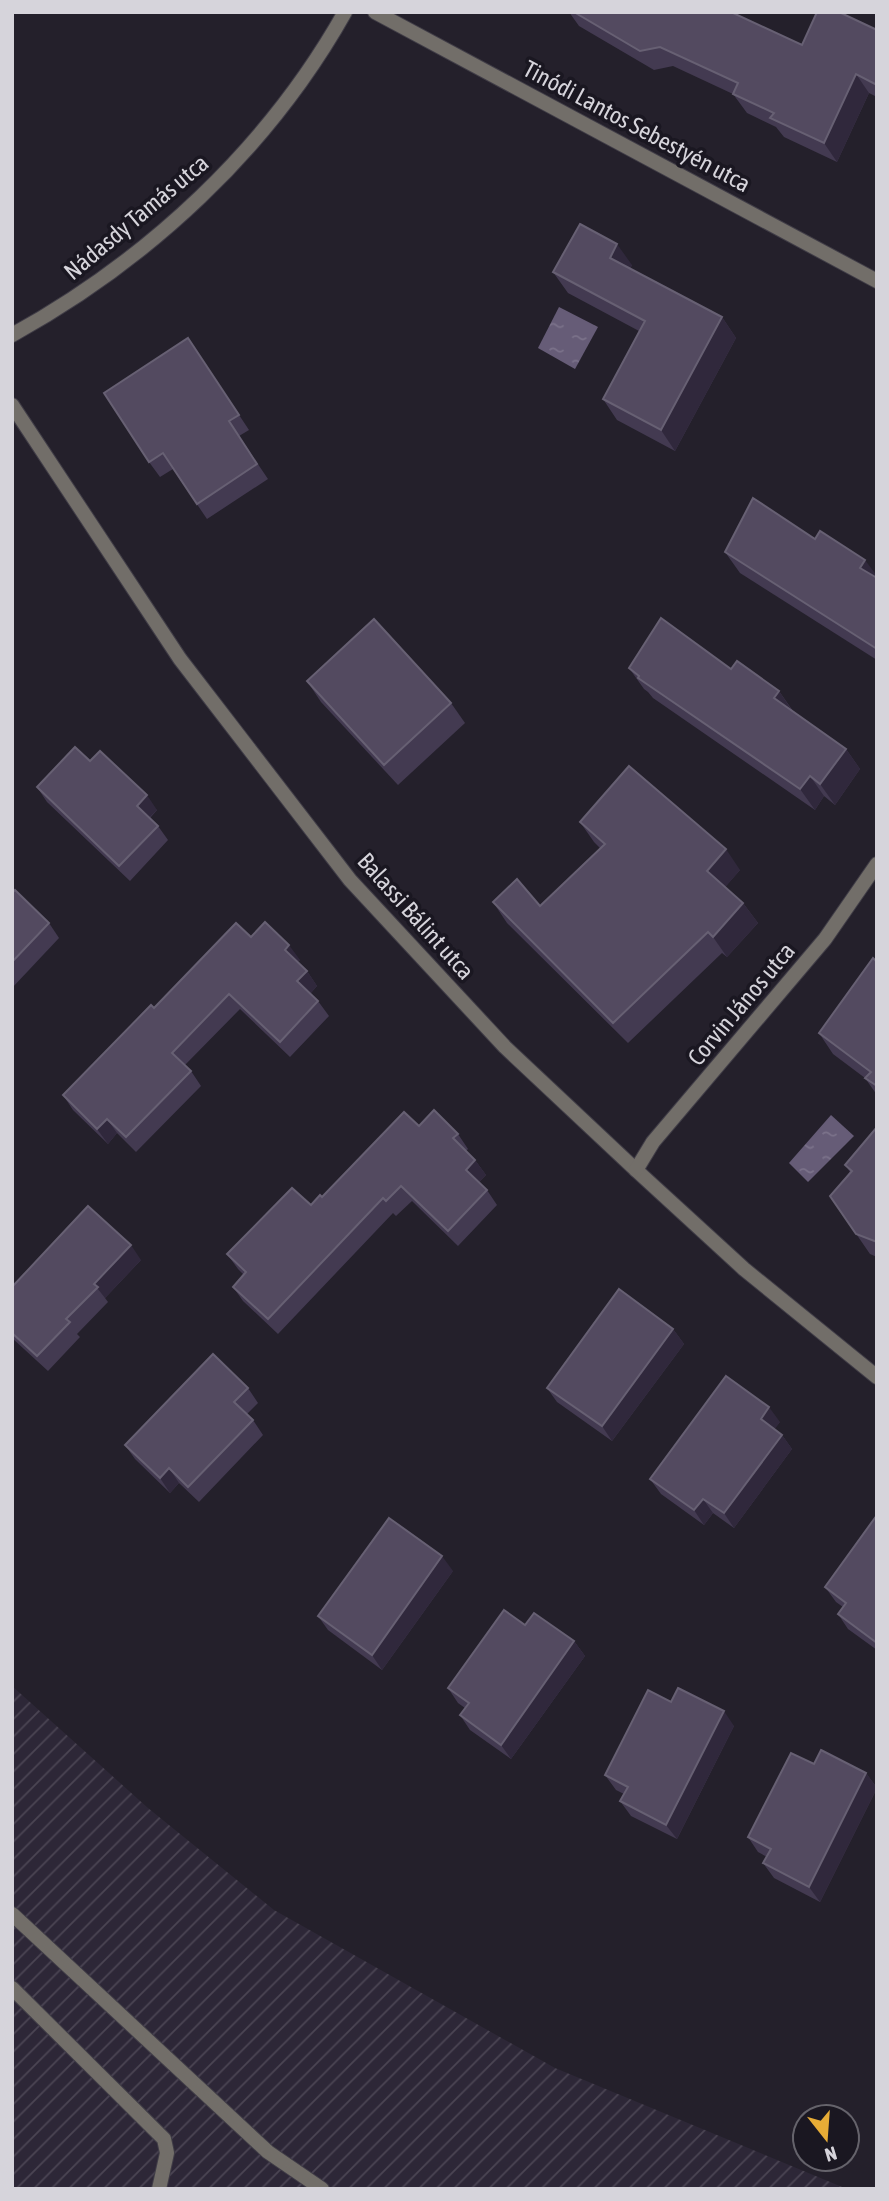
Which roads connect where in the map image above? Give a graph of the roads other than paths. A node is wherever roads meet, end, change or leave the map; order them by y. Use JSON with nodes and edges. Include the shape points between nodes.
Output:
{"nodes":[{"id":1,"x":345,"y":12,"type":"edge"},
{"id":2,"x":375,"y":12,"type":"edge"},
{"id":3,"x":877,"y":281,"type":"edge"},
{"id":4,"x":12,"y":335,"type":"edge"},
{"id":5,"x":12,"y":405,"type":"edge"},
{"id":6,"x":877,"y":864,"type":"edge"},
{"id":7,"x":636,"y":1170,"type":"junction"},
{"id":8,"x":877,"y":1377,"type":"edge"},
{"id":9,"x":12,"y":1914,"type":"edge"},
{"id":10,"x":12,"y":1988,"type":"edge"},
{"id":11,"x":159,"y":2189,"type":"edge"},
{"id":12,"x":322,"y":2189,"type":"edge"}],
"edges":[{"from":1,"to":4,"type":"street","name":"Nádasdy Tamás utca","via":[[283,104],[189,209],[121,265]]},
{"from":2,"to":3,"type":"street","name":"Tinódi Lantos Sebestyén utca"},
{"from":5,"to":7,"type":"street","name":"Balassi Bálint utca","via":[[180,659],[350,880],[505,1047]]},
{"from":6,"to":7,"type":"street","name":"Corvin János utca","via":[[825,939],[653,1142]]},
{"from":7,"to":8,"type":"street","name":"Balassi Bálint utca","via":[[744,1269]]},
{"from":9,"to":12,"type":"street","via":[[268,2152]]},
{"from":10,"to":11,"type":"street","via":[[164,2139],[167,2153]]}]}
